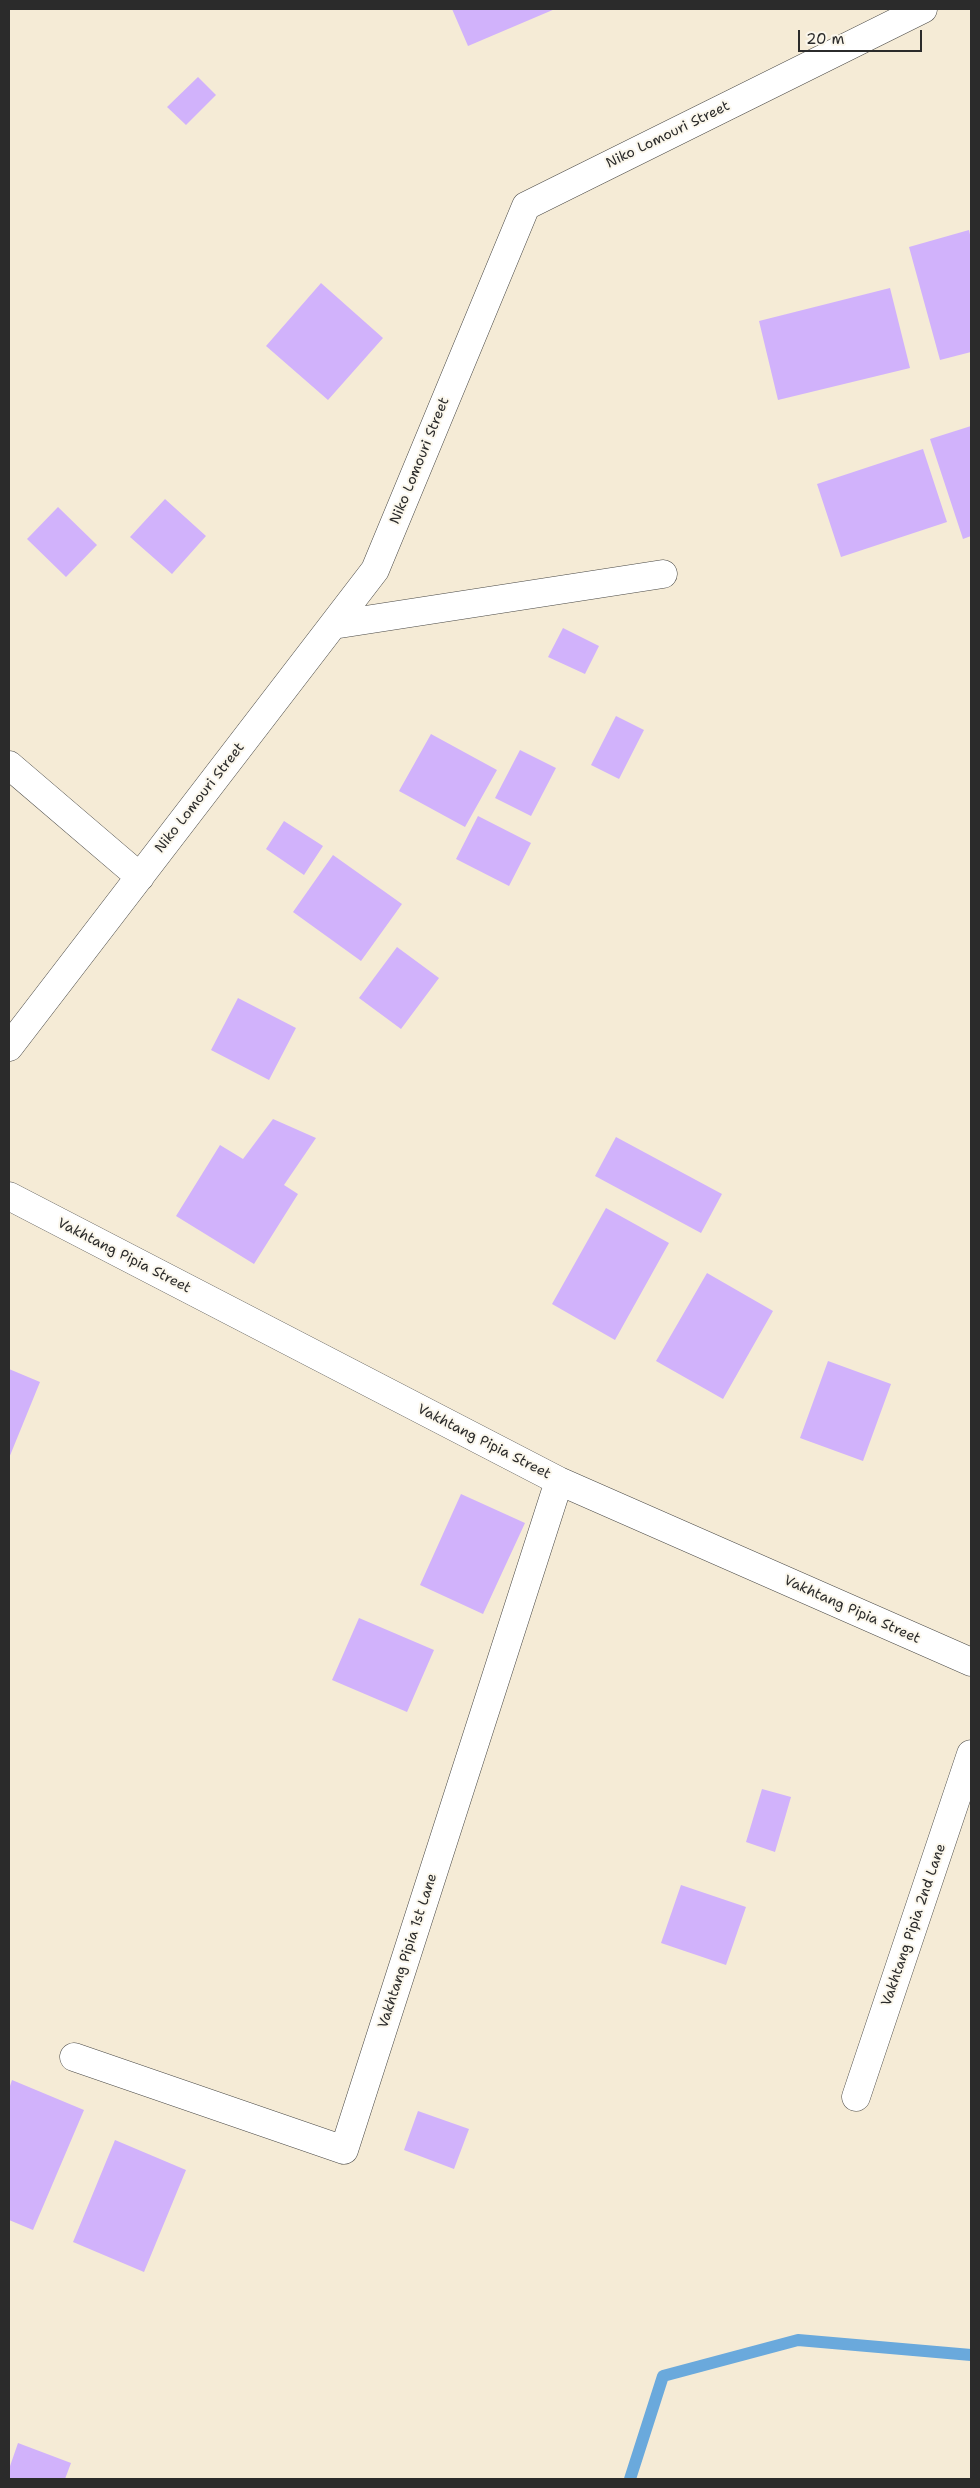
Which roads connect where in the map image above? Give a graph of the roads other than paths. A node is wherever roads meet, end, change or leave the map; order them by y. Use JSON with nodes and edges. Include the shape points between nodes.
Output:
{"nodes":[{"id":1,"x":923,"y":9,"type":"edge"},
{"id":2,"x":664,"y":574,"type":"dead end"},
{"id":3,"x":333,"y":625,"type":"junction"},
{"id":4,"x":9,"y":765,"type":"edge"},
{"id":5,"x":140,"y":877,"type":"junction"},
{"id":6,"x":9,"y":1047,"type":"edge"},
{"id":7,"x":9,"y":1196,"type":"edge"},
{"id":8,"x":559,"y":1481,"type":"junction"},
{"id":9,"x":971,"y":1662,"type":"edge"},
{"id":10,"x":971,"y":1754,"type":"edge"},
{"id":11,"x":74,"y":2057,"type":"dead end"},
{"id":12,"x":856,"y":2097,"type":"dead end"}],
"edges":[{"from":1,"to":3,"type":"street","name":"Niko Lomouri Street","via":[[526,206],[375,570]]},
{"from":2,"to":3,"type":"street"},
{"from":3,"to":5,"type":"street","name":"Niko Lomouri Street"},
{"from":4,"to":5,"type":"street"},
{"from":5,"to":6,"type":"street","name":"Niko Lomouri Street"},
{"from":7,"to":8,"type":"street","name":"Vakhtang Pipia Street"},
{"from":8,"to":9,"type":"street","name":"Vakhtang Pipia Street"},
{"from":8,"to":11,"type":"street","name":"Vakhtang Pipia 1st Lane","via":[[344,2150]]},
{"from":10,"to":12,"type":"street","name":"Vakhtang Pipia 2nd Lane"}]}
